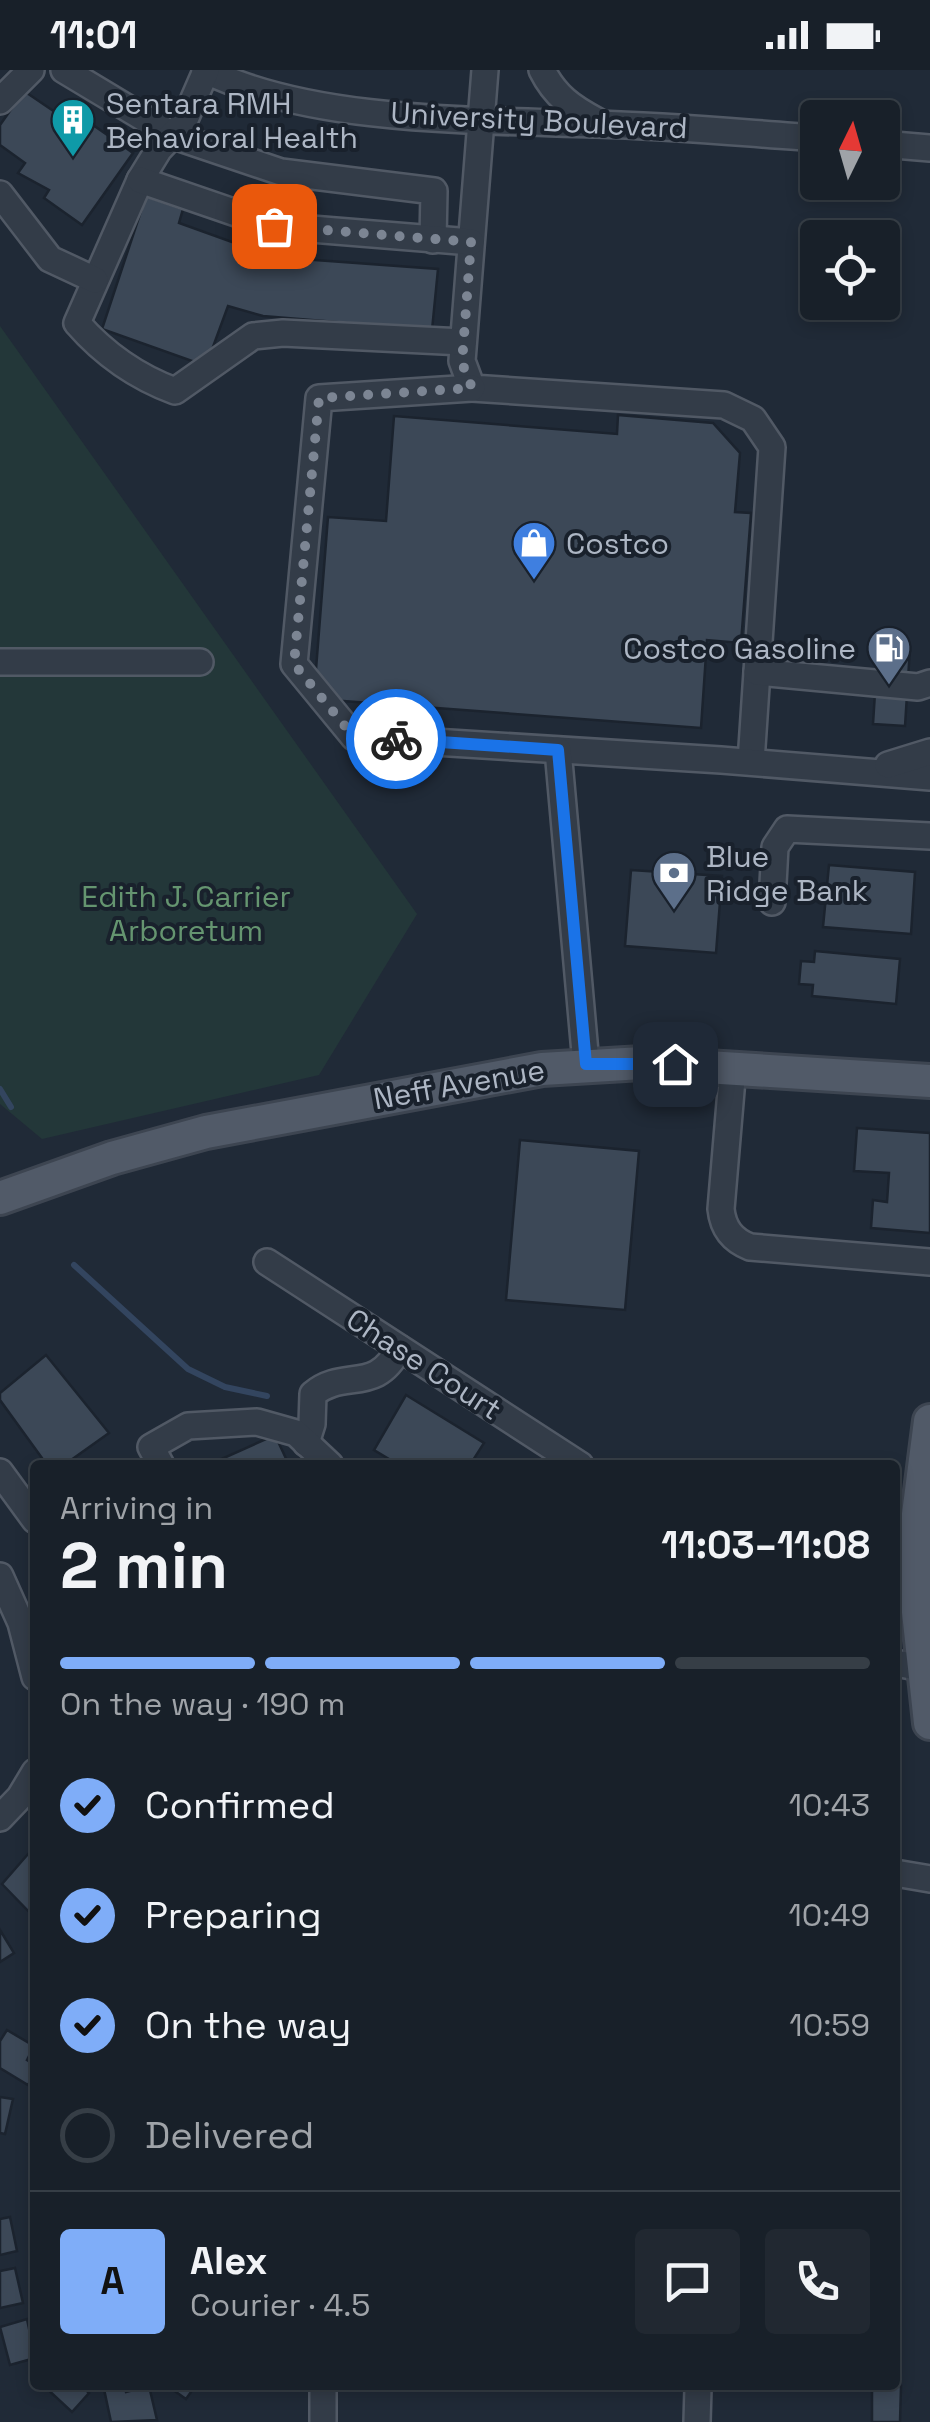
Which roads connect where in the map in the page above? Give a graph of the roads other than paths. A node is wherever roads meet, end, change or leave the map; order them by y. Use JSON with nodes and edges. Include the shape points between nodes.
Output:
{"nodes":[{"id":1,"x":31,"y":70,"type":"edge"},
{"id":2,"x":64,"y":70,"type":"edge"},
{"id":3,"x":206,"y":70,"type":"edge"},
{"id":4,"x":485,"y":70,"type":"edge"},
{"id":5,"x":542,"y":70,"type":"edge"},
{"id":6,"x":0,"y":101,"type":"edge"},
{"id":7,"x":481,"y":120,"type":"junction"},
{"id":8,"x":602,"y":124,"type":"junction"},
{"id":9,"x":174,"y":136,"type":"junction"},
{"id":10,"x":800,"y":137,"type":"edge"},
{"id":11,"x":900,"y":146,"type":"edge"},
{"id":12,"x":930,"y":148,"type":"edge"},
{"id":13,"x":140,"y":180,"type":"junction"},
{"id":14,"x":0,"y":194,"type":"edge"},
{"id":15,"x":433,"y":240,"type":"junction"},
{"id":16,"x":471,"y":242,"type":"junction"},
{"id":17,"x":95,"y":280,"type":"junction"},
{"id":18,"x":463,"y":342,"type":"junction"},
{"id":19,"x":472,"y":388,"type":"junction"},
{"id":20,"x":0,"y":662,"type":"edge"},
{"id":21,"x":200,"y":662,"type":"dead end"},
{"id":22,"x":757,"y":672,"type":"junction"},
{"id":23,"x":930,"y":683,"type":"edge"},
{"id":24,"x":558,"y":750,"type":"junction"},
{"id":25,"x":930,"y":752,"type":"edge"},
{"id":26,"x":751,"y":762,"type":"junction"},
{"id":27,"x":853,"y":770,"type":"junction"},
{"id":28,"x":930,"y":777,"type":"edge"},
{"id":29,"x":930,"y":836,"type":"edge"},
{"id":30,"x":772,"y":902,"type":"dead end"},
{"id":31,"x":586,"y":1064,"type":"junction"},
{"id":32,"x":733,"y":1067,"type":"junction"},
{"id":33,"x":930,"y":1081,"type":"edge"},
{"id":34,"x":0,"y":1198,"type":"edge"},
{"id":35,"x":267,"y":1262,"type":"dead end"},
{"id":36,"x":930,"y":1262,"type":"edge"},
{"id":37,"x":399,"y":1348,"type":"junction"},
{"id":38,"x":930,"y":1421,"type":"edge"},
{"id":39,"x":306,"y":1443,"type":"junction"},
{"id":40,"x":158,"y":1460,"type":"edge"},
{"id":41,"x":325,"y":1460,"type":"edge"},
{"id":42,"x":572,"y":1460,"type":"edge"},
{"id":43,"x":0,"y":1472,"type":"edge"},
{"id":44,"x":30,"y":1513,"type":"edge"},
{"id":45,"x":0,"y":1576,"type":"edge"},
{"id":46,"x":19,"y":1624,"type":"edge"},
{"id":47,"x":30,"y":1660,"type":"edge"},
{"id":48,"x":908,"y":1665,"type":"edge"},
{"id":49,"x":930,"y":1723,"type":"edge"},
{"id":50,"x":30,"y":1780,"type":"edge"},
{"id":51,"x":0,"y":1818,"type":"edge"},
{"id":52,"x":900,"y":1874,"type":"edge"},
{"id":53,"x":930,"y":1879,"type":"edge"},
{"id":54,"x":322,"y":2390,"type":"edge"},
{"id":55,"x":698,"y":2390,"type":"edge"},
{"id":56,"x":322,"y":2422,"type":"edge"},
{"id":57,"x":697,"y":2422,"type":"edge"}],
"edges":[{"from":1,"to":6,"type":"street"},
{"from":2,"to":9,"type":"street"},
{"from":3,"to":7,"type":"street","name":"University Boulevard","via":[[276,96],[332,107]]},
{"from":3,"to":9,"type":"street"},
{"from":4,"to":7,"type":"street"},
{"from":5,"to":8,"type":"street","via":[[568,105]]},
{"from":7,"to":8,"type":"street","name":"University Boulevard"},
{"from":7,"to":16,"type":"street"},
{"from":8,"to":10,"type":"street","name":"University Boulevard"},
{"from":9,"to":13,"type":"street","via":[[158,148]]},
{"from":9,"to":15,"type":"street","via":[[282,172],[434,190]]},
{"from":11,"to":12,"type":"street"},
{"from":13,"to":15,"type":"street","via":[[274,226]]},
{"from":13,"to":17,"type":"street"},
{"from":14,"to":17,"type":"street","via":[[50,259]]},
{"from":15,"to":16,"type":"street"},
{"from":16,"to":18,"type":"street"},
{"from":17,"to":18,"type":"street","via":[[77,323],[147,381],[174,391],[254,336]]},
{"from":18,"to":19,"type":"street"},
{"from":19,"to":22,"type":"street","via":[[724,405],[758,423],[772,452]]},
{"from":19,"to":24,"type":"street","via":[[319,398],[294,664],[354,737]]},
{"from":20,"to":21,"type":"street"},
{"from":22,"to":23,"type":"street"},
{"from":22,"to":26,"type":"street"},
{"from":24,"to":26,"type":"street"},
{"from":24,"to":31,"type":"street"},
{"from":25,"to":27,"type":"street"},
{"from":26,"to":27,"type":"street"},
{"from":27,"to":28,"type":"street"},
{"from":29,"to":30,"type":"street","via":[[786,829],[775,847]]},
{"from":31,"to":32,"type":"main road","name":"Neff Avenue"},
{"from":31,"to":34,"type":"main road","name":"Neff Avenue","via":[[206,1132]]},
{"from":32,"to":33,"type":"main road","name":"Neff Avenue"},
{"from":32,"to":36,"type":"street","via":[[721,1209],[732,1236],[750,1247]]},
{"from":35,"to":37,"type":"street","name":"Chase Court"},
{"from":37,"to":39,"type":"street","via":[[384,1371],[313,1394]]},
{"from":37,"to":42,"type":"street","name":"Chase Court"},
{"from":38,"to":48,"type":"main road"},
{"from":39,"to":40,"type":"street","via":[[285,1428],[257,1422],[188,1426],[152,1447]]},
{"from":39,"to":41,"type":"street"},
{"from":43,"to":44,"type":"street"},
{"from":45,"to":46,"type":"street"},
{"from":46,"to":47,"type":"street"},
{"from":48,"to":49,"type":"main road"},
{"from":50,"to":51,"type":"street"},
{"from":52,"to":53,"type":"street"},
{"from":54,"to":56,"type":"street"},
{"from":55,"to":57,"type":"street"}]}
